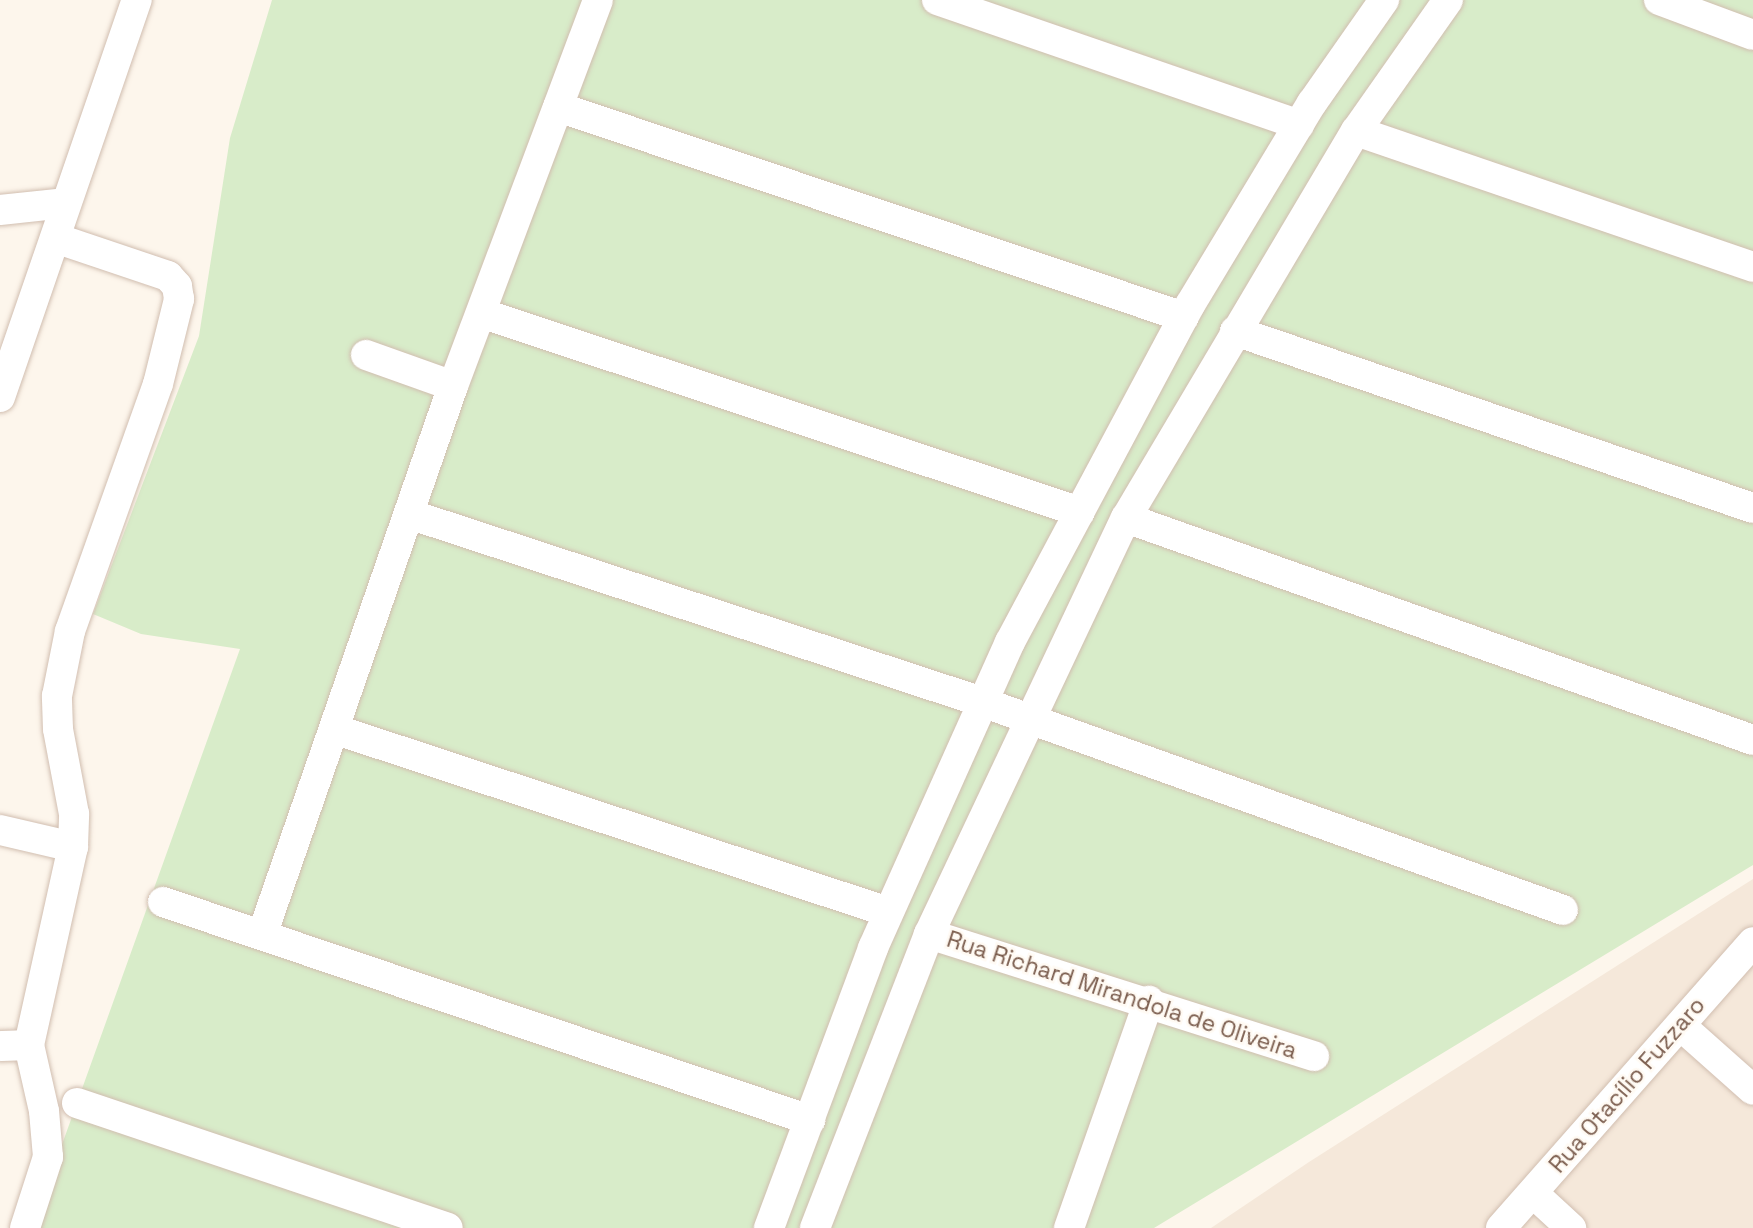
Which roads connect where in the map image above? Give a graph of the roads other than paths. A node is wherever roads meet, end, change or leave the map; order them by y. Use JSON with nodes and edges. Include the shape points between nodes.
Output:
{"nodes":[{"id":1,"x":137,"y":0,"type":"edge"},
{"id":2,"x":598,"y":0,"type":"edge"},
{"id":3,"x":937,"y":0,"type":"edge"},
{"id":4,"x":1384,"y":0,"type":"edge"},
{"id":5,"x":1448,"y":0,"type":"edge"},
{"id":6,"x":1659,"y":0,"type":"edge"},
{"id":7,"x":1753,"y":34,"type":"edge"},
{"id":8,"x":558,"y":107,"type":"junction"},
{"id":9,"x":1299,"y":125,"type":"junction"},
{"id":10,"x":1356,"y":131,"type":"junction"},
{"id":11,"x":65,"y":203,"type":"junction"},
{"id":12,"x":1,"y":206,"type":"edge"},
{"id":13,"x":55,"y":238,"type":"junction"},
{"id":14,"x":1753,"y":267,"type":"edge"},
{"id":15,"x":481,"y":313,"type":"junction"},
{"id":16,"x":1184,"y":317,"type":"junction"},
{"id":17,"x":1235,"y":331,"type":"junction"},
{"id":18,"x":366,"y":355,"type":"dead end"},
{"id":19,"x":453,"y":386,"type":"junction"},
{"id":20,"x":0,"y":397,"type":"edge"},
{"id":21,"x":1753,"y":508,"type":"edge"},
{"id":22,"x":1080,"y":512,"type":"junction"},
{"id":23,"x":409,"y":514,"type":"junction"},
{"id":24,"x":1126,"y":517,"type":"junction"},
{"id":25,"x":982,"y":702,"type":"junction"},
{"id":26,"x":1029,"y":720,"type":"junction"},
{"id":27,"x":334,"y":729,"type":"junction"},
{"id":28,"x":1753,"y":740,"type":"edge"},
{"id":29,"x":0,"y":830,"type":"edge"},
{"id":30,"x":73,"y":847,"type":"junction"},
{"id":31,"x":163,"y":902,"type":"dead end"},
{"id":32,"x":1563,"y":910,"type":"dead end"},
{"id":33,"x":888,"y":912,"type":"junction"},
{"id":34,"x":929,"y":934,"type":"junction"},
{"id":35,"x":262,"y":935,"type":"junction"},
{"id":36,"x":1753,"y":942,"type":"edge"},
{"id":37,"x":1149,"y":1002,"type":"junction"},
{"id":38,"x":1681,"y":1026,"type":"junction"},
{"id":39,"x":14,"y":1046,"type":"edge"},
{"id":40,"x":1314,"y":1056,"type":"dead end"},
{"id":41,"x":1753,"y":1090,"type":"edge"},
{"id":42,"x":76,"y":1103,"type":"dead end"},
{"id":43,"x":810,"y":1120,"type":"junction"},
{"id":44,"x":1533,"y":1194,"type":"junction"},
{"id":45,"x":25,"y":1228,"type":"edge"},
{"id":46,"x":448,"y":1228,"type":"edge"},
{"id":47,"x":769,"y":1228,"type":"edge"},
{"id":48,"x":815,"y":1228,"type":"edge"},
{"id":49,"x":1069,"y":1228,"type":"edge"},
{"id":50,"x":1501,"y":1228,"type":"edge"},
{"id":51,"x":1571,"y":1228,"type":"edge"}],
"edges":[{"from":1,"to":11,"type":"street"},
{"from":2,"to":8,"type":"street"},
{"from":3,"to":9,"type":"street"},
{"from":4,"to":9,"type":"street"},
{"from":5,"to":10,"type":"street"},
{"from":6,"to":7,"type":"street"},
{"from":8,"to":15,"type":"street"},
{"from":8,"to":16,"type":"street"},
{"from":9,"to":16,"type":"street"},
{"from":10,"to":14,"type":"street"},
{"from":10,"to":17,"type":"street"},
{"from":11,"to":12,"type":"street"},
{"from":11,"to":13,"type":"street"},
{"from":13,"to":20,"type":"street"},
{"from":13,"to":30,"type":"street","via":[[156,270],[177,286],[179,299],[158,384],[62,666],[58,729],[71,788]]},
{"from":15,"to":19,"type":"street"},
{"from":15,"to":22,"type":"street"},
{"from":16,"to":22,"type":"street"},
{"from":17,"to":21,"type":"street"},
{"from":17,"to":24,"type":"street"},
{"from":18,"to":19,"type":"street"},
{"from":19,"to":23,"type":"street"},
{"from":22,"to":25,"type":"street"},
{"from":23,"to":25,"type":"street"},
{"from":23,"to":27,"type":"street"},
{"from":24,"to":26,"type":"street"},
{"from":24,"to":28,"type":"street"},
{"from":25,"to":26,"type":"street"},
{"from":25,"to":33,"type":"street"},
{"from":26,"to":32,"type":"street"},
{"from":26,"to":34,"type":"street"},
{"from":27,"to":33,"type":"street"},
{"from":27,"to":35,"type":"street"},
{"from":29,"to":30,"type":"street"},
{"from":30,"to":39,"type":"street"},
{"from":31,"to":35,"type":"street"},
{"from":33,"to":43,"type":"street"},
{"from":34,"to":37,"type":"street","name":"Rua Richard Mirandola de Oliveira"},
{"from":34,"to":48,"type":"street"},
{"from":35,"to":43,"type":"street"},
{"from":36,"to":38,"type":"street","name":"Rua Otacílio Fuzzaro"},
{"from":37,"to":40,"type":"street","name":"Rua Richard Mirandola de Oliveira"},
{"from":37,"to":49,"type":"street"},
{"from":38,"to":41,"type":"street"},
{"from":38,"to":44,"type":"street","name":"Rua Otacílio Fuzzaro"},
{"from":39,"to":45,"type":"street","via":[[48,1157]]},
{"from":42,"to":46,"type":"street"},
{"from":43,"to":47,"type":"street"},
{"from":44,"to":50,"type":"street","name":"Rua Otacílio Fuzzaro"},
{"from":44,"to":51,"type":"street"}]}
